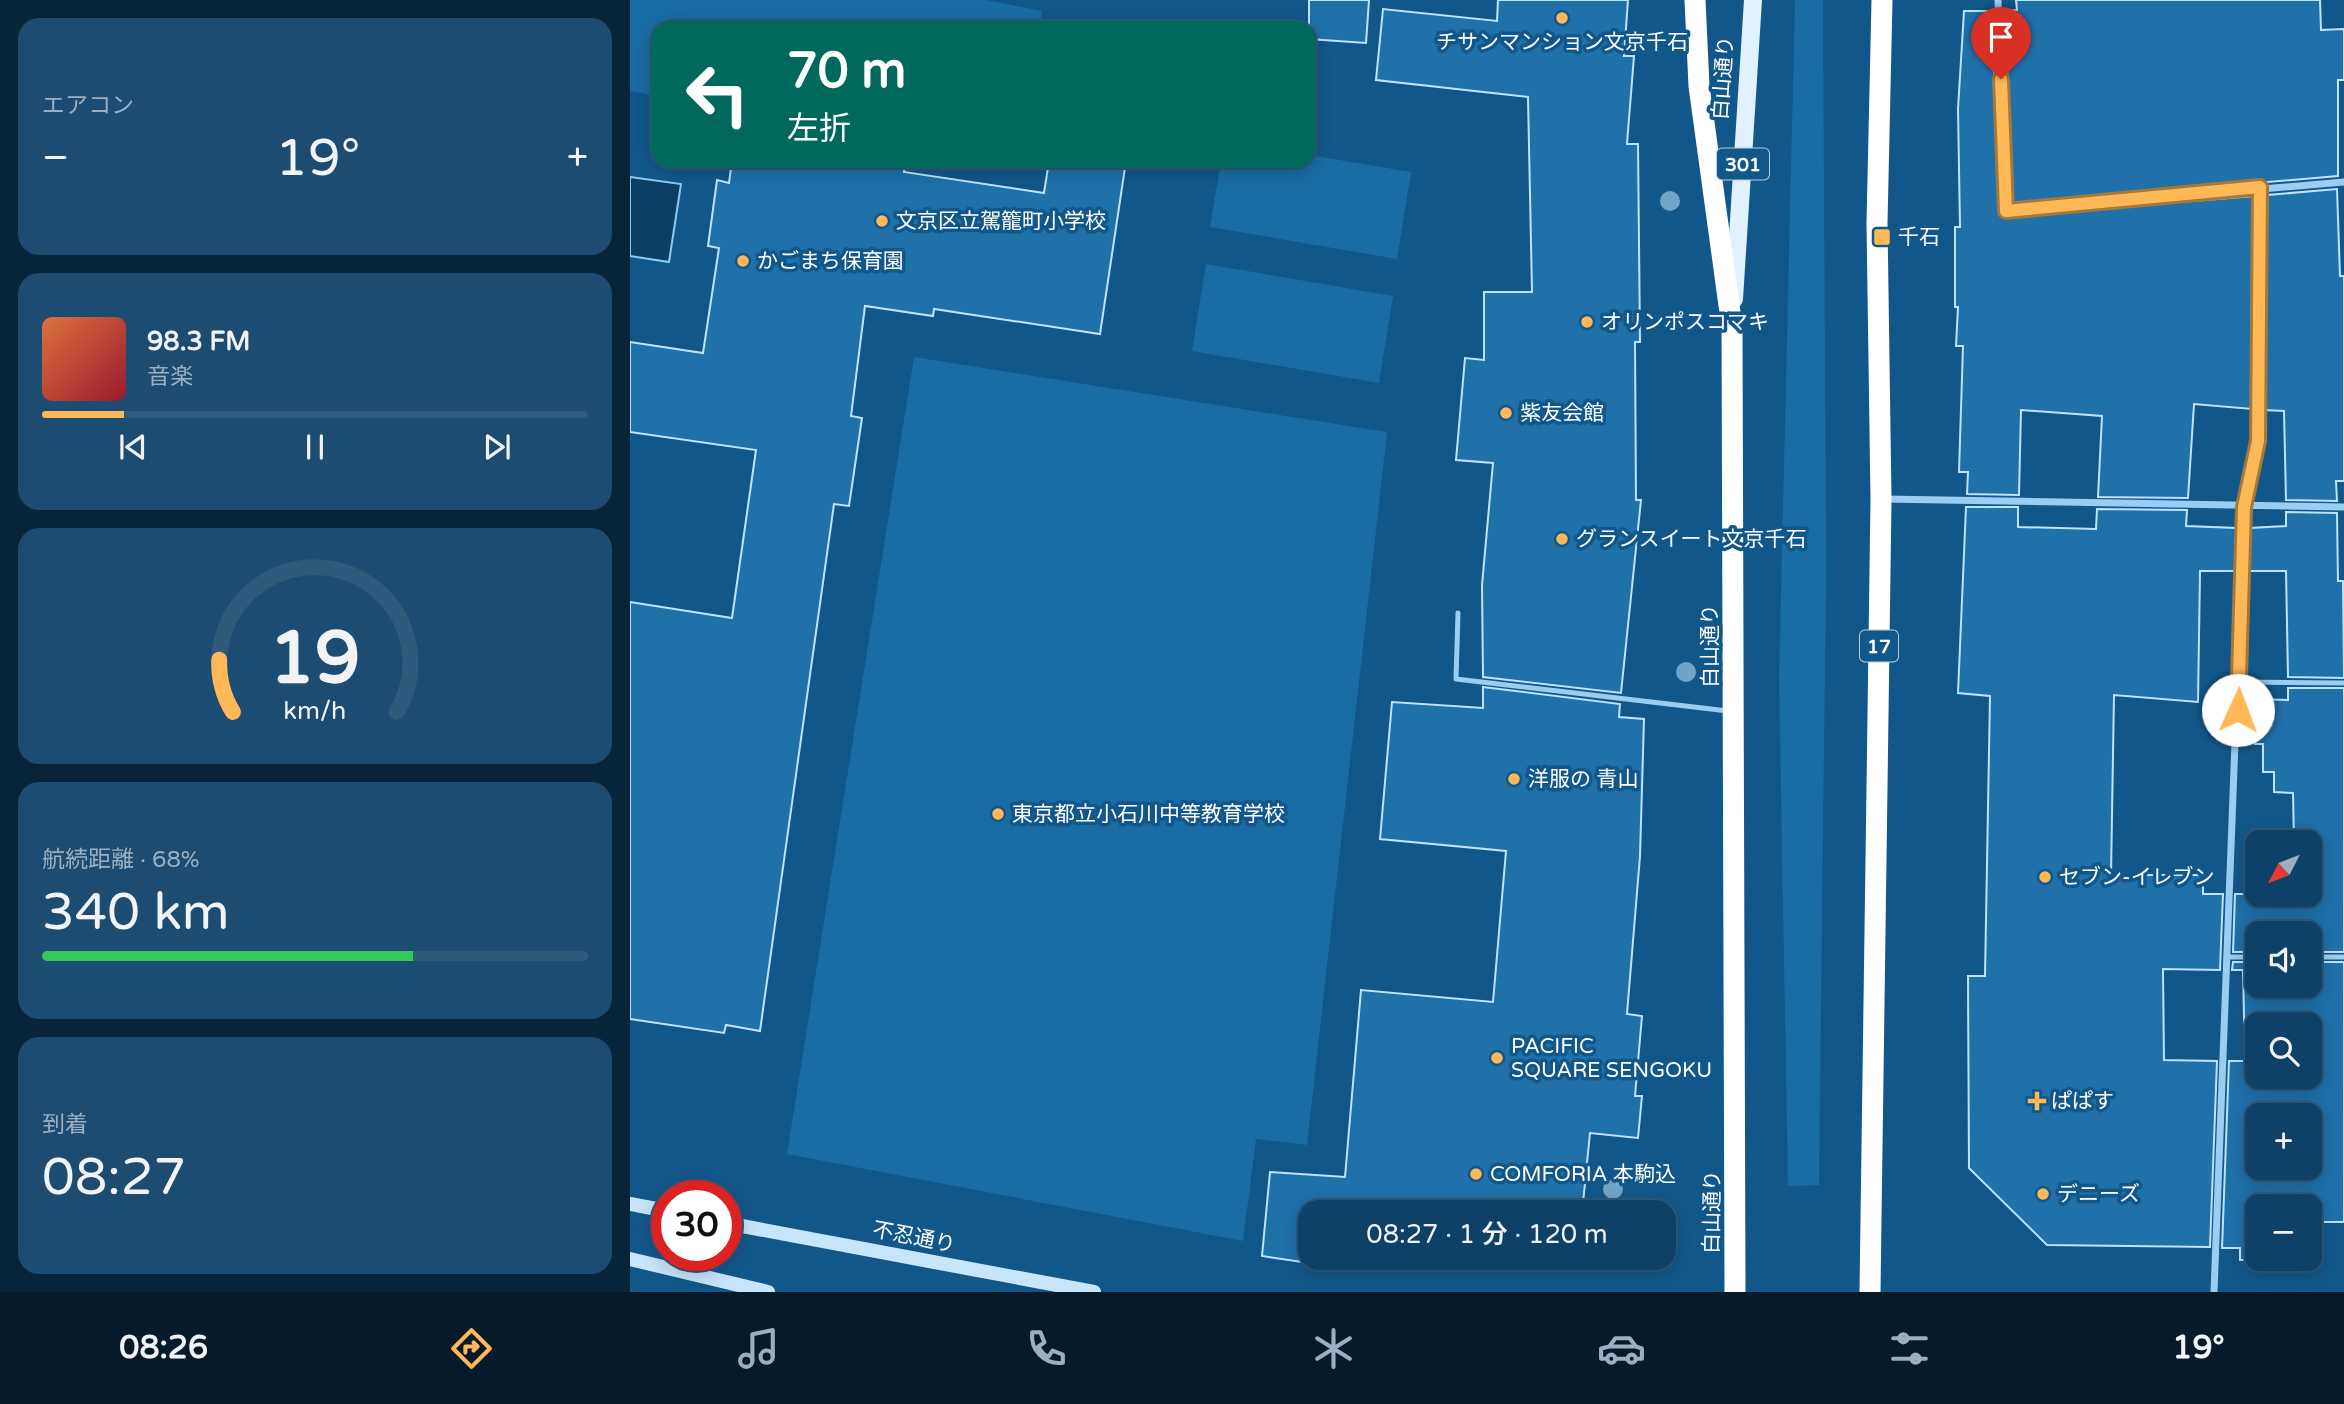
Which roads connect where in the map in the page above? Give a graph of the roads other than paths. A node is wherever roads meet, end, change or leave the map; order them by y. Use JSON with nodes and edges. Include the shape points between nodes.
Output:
{"nodes":[{"id":1,"x":1695,"y":0,"type":"edge"},
{"id":2,"x":1753,"y":0,"type":"edge"},
{"id":3,"x":1882,"y":0,"type":"edge"},
{"id":4,"x":1998,"y":0,"type":"edge"},
{"id":5,"x":2344,"y":182,"type":"edge"},
{"id":6,"x":2260,"y":187,"type":"junction"},
{"id":7,"x":1732,"y":327,"type":"junction"},
{"id":8,"x":1881,"y":499,"type":"junction"},
{"id":9,"x":2244,"y":507,"type":"junction"},
{"id":10,"x":2344,"y":507,"type":"edge"},
{"id":11,"x":1458,"y":613,"type":"dead end"},
{"id":12,"x":2239,"y":682,"type":"junction"},
{"id":13,"x":2344,"y":683,"type":"edge"},
{"id":14,"x":1734,"y":711,"type":"junction"},
{"id":15,"x":2226,"y":957,"type":"junction"},
{"id":16,"x":2245,"y":957,"type":"edge"},
{"id":17,"x":2322,"y":957,"type":"edge"},
{"id":18,"x":2344,"y":957,"type":"edge"},
{"id":19,"x":630,"y":1204,"type":"edge"},
{"id":20,"x":651,"y":1208,"type":"edge"},
{"id":21,"x":742,"y":1226,"type":"edge"},
{"id":22,"x":630,"y":1259,"type":"edge"},
{"id":23,"x":768,"y":1292,"type":"edge"},
{"id":24,"x":1094,"y":1292,"type":"edge"},
{"id":25,"x":1735,"y":1292,"type":"edge"},
{"id":26,"x":1870,"y":1292,"type":"edge"},
{"id":27,"x":2214,"y":1292,"type":"edge"}],
"edges":[{"from":1,"to":7,"type":"highway","via":[[1699,86]]},
{"from":2,"to":7,"type":"main road","name":"白山通り","number":"301"},
{"from":3,"to":8,"type":"highway","number":"17","via":[[1877,223]]},
{"from":4,"to":6,"type":"street","via":[[2006,211]]},
{"from":5,"to":6,"type":"street"},
{"from":6,"to":9,"type":"street","via":[[2258,441]]},
{"from":7,"to":14,"type":"highway","name":"白山通り"},
{"from":8,"to":9,"type":"street"},
{"from":8,"to":26,"type":"highway","number":"17"},
{"from":9,"to":10,"type":"street"},
{"from":9,"to":12,"type":"street"},
{"from":11,"to":14,"type":"lane","via":[[1456,679]]},
{"from":12,"to":13,"type":"lane"},
{"from":12,"to":15,"type":"street"},
{"from":14,"to":25,"type":"highway","name":"白山通り"},
{"from":15,"to":16,"type":"lane"},
{"from":15,"to":27,"type":"street"},
{"from":17,"to":18,"type":"lane"},
{"from":19,"to":20,"type":"main road"},
{"from":21,"to":24,"type":"main road","name":"不忍通り"},
{"from":22,"to":23,"type":"main road"}]}
